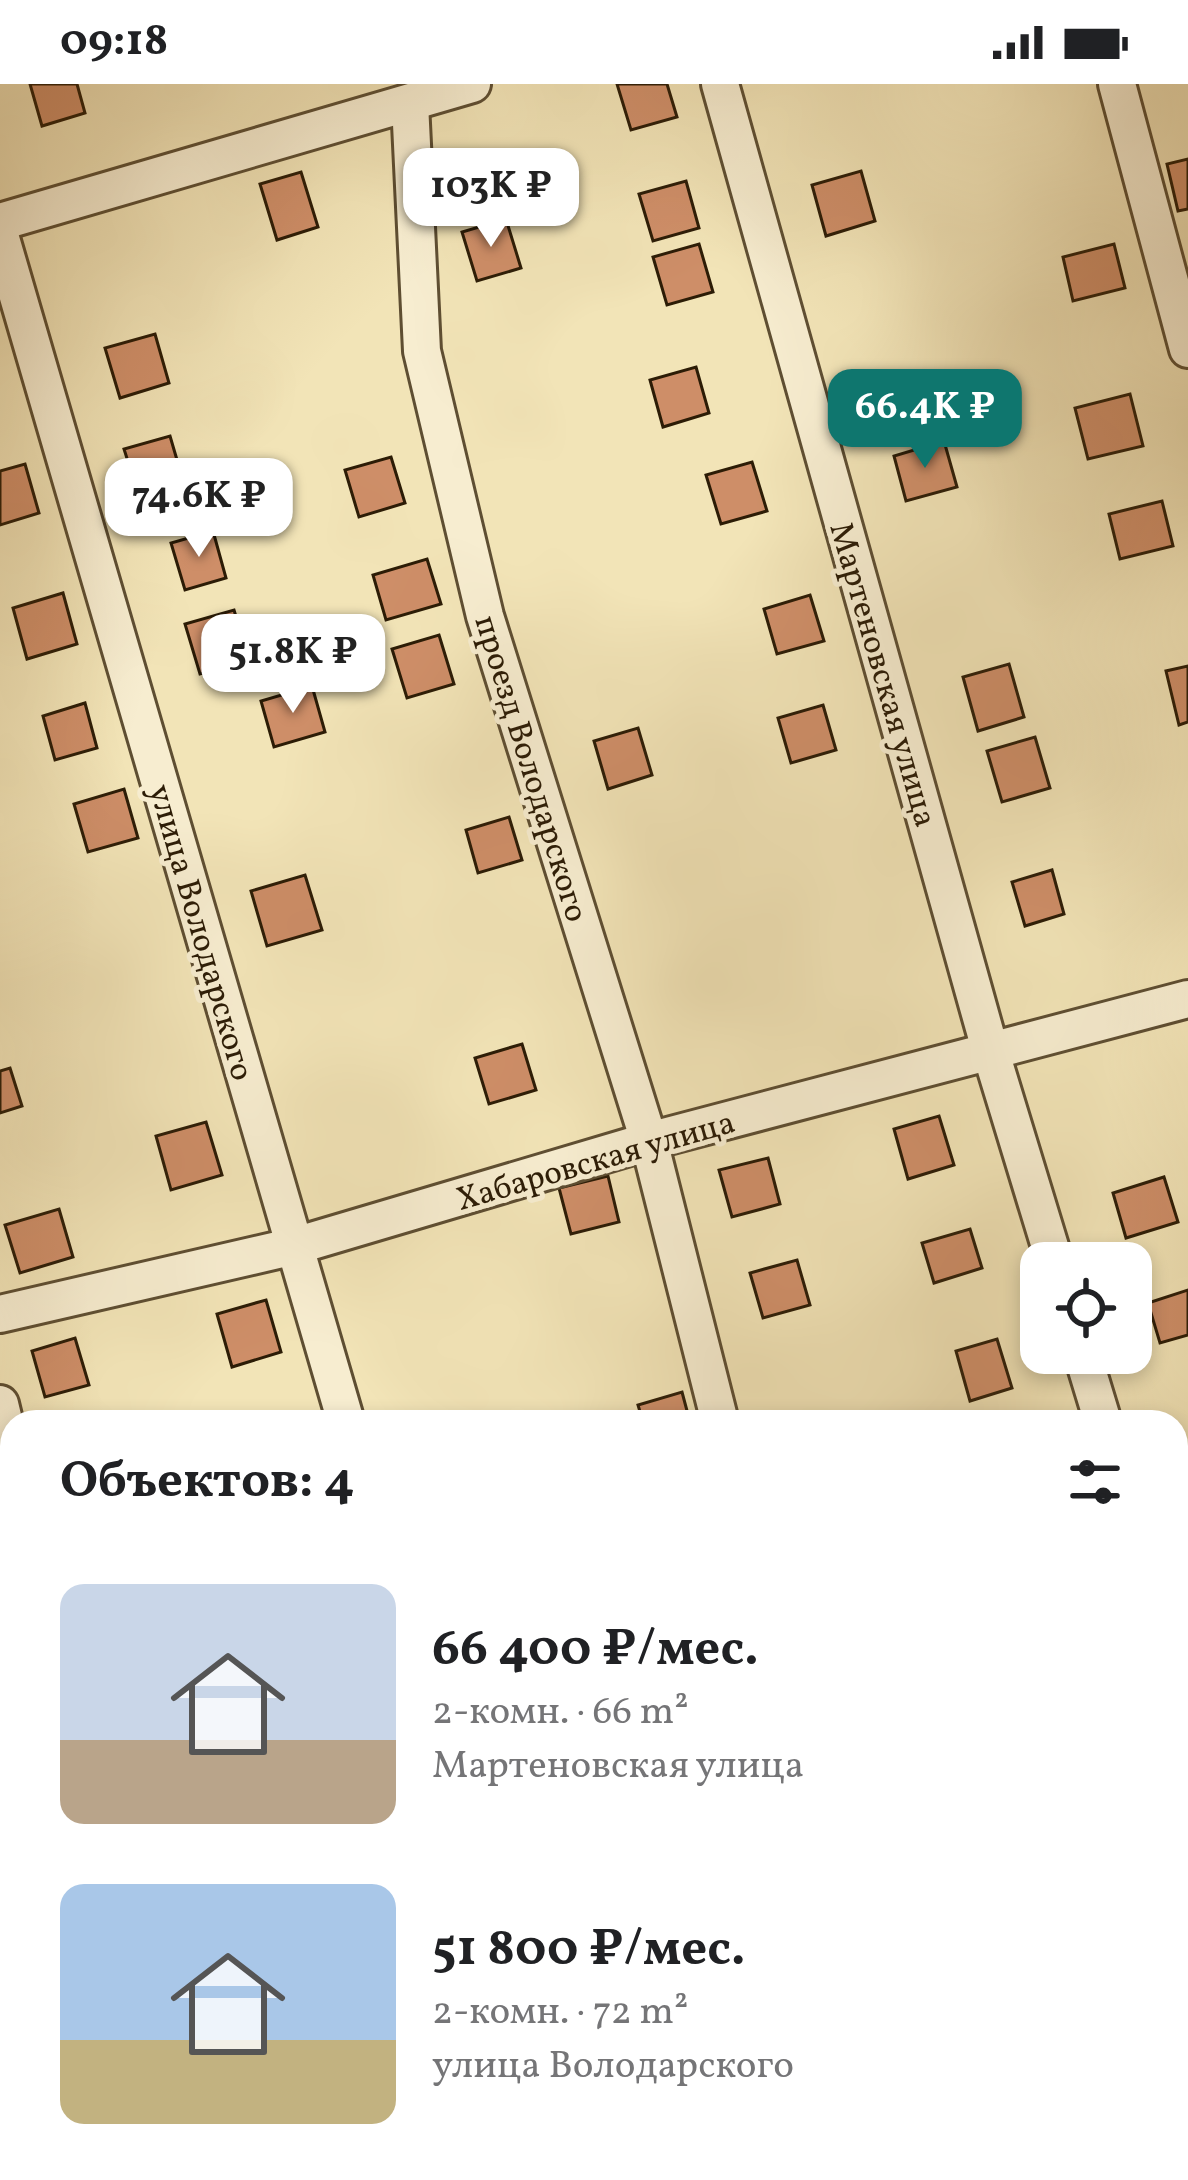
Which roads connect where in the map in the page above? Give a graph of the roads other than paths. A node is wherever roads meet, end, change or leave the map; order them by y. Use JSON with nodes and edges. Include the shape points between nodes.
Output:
{"nodes":[{"id":1,"x":472,"y":84,"type":"edge"},
{"id":2,"x":720,"y":84,"type":"edge"},
{"id":3,"x":1117,"y":84,"type":"edge"},
{"id":4,"x":339,"y":101,"type":"edge"},
{"id":5,"x":410,"y":103,"type":"junction"},
{"id":6,"x":0,"y":222,"type":"edge"},
{"id":7,"x":0,"y":235,"type":"edge"},
{"id":8,"x":1188,"y":349,"type":"edge"},
{"id":9,"x":1188,"y":999,"type":"edge"},
{"id":10,"x":991,"y":1053,"type":"junction"},
{"id":11,"x":649,"y":1141,"type":"junction"},
{"id":12,"x":1049,"y":1242,"type":"edge"},
{"id":13,"x":295,"y":1246,"type":"junction"},
{"id":14,"x":0,"y":1314,"type":"edge"},
{"id":15,"x":1088,"y":1374,"type":"edge"},
{"id":16,"x":343,"y":1410,"type":"edge"},
{"id":17,"x":717,"y":1410,"type":"edge"},
{"id":18,"x":1099,"y":1410,"type":"edge"}],
"edges":[{"from":1,"to":5,"type":"street"},
{"from":2,"to":10,"type":"street","name":"Мартеновская улица"},
{"from":3,"to":8,"type":"street"},
{"from":4,"to":5,"type":"street"},
{"from":4,"to":6,"type":"street"},
{"from":5,"to":11,"type":"street","name":"проезд Володарского","via":[[428,374],[485,616]]},
{"from":7,"to":13,"type":"street","name":"улица Володарского"},
{"from":9,"to":10,"type":"street","name":"Хабаровская улица"},
{"from":10,"to":11,"type":"street","name":"Хабаровская улица"},
{"from":10,"to":12,"type":"street","name":"Мартеновская улица"},
{"from":11,"to":13,"type":"street","name":"Хабаровская улица"},
{"from":11,"to":17,"type":"street","name":"проезд Володарского"},
{"from":13,"to":14,"type":"street","name":"Хабаровская улица"},
{"from":13,"to":16,"type":"street","name":"улица Володарского"},
{"from":15,"to":18,"type":"street"}]}
